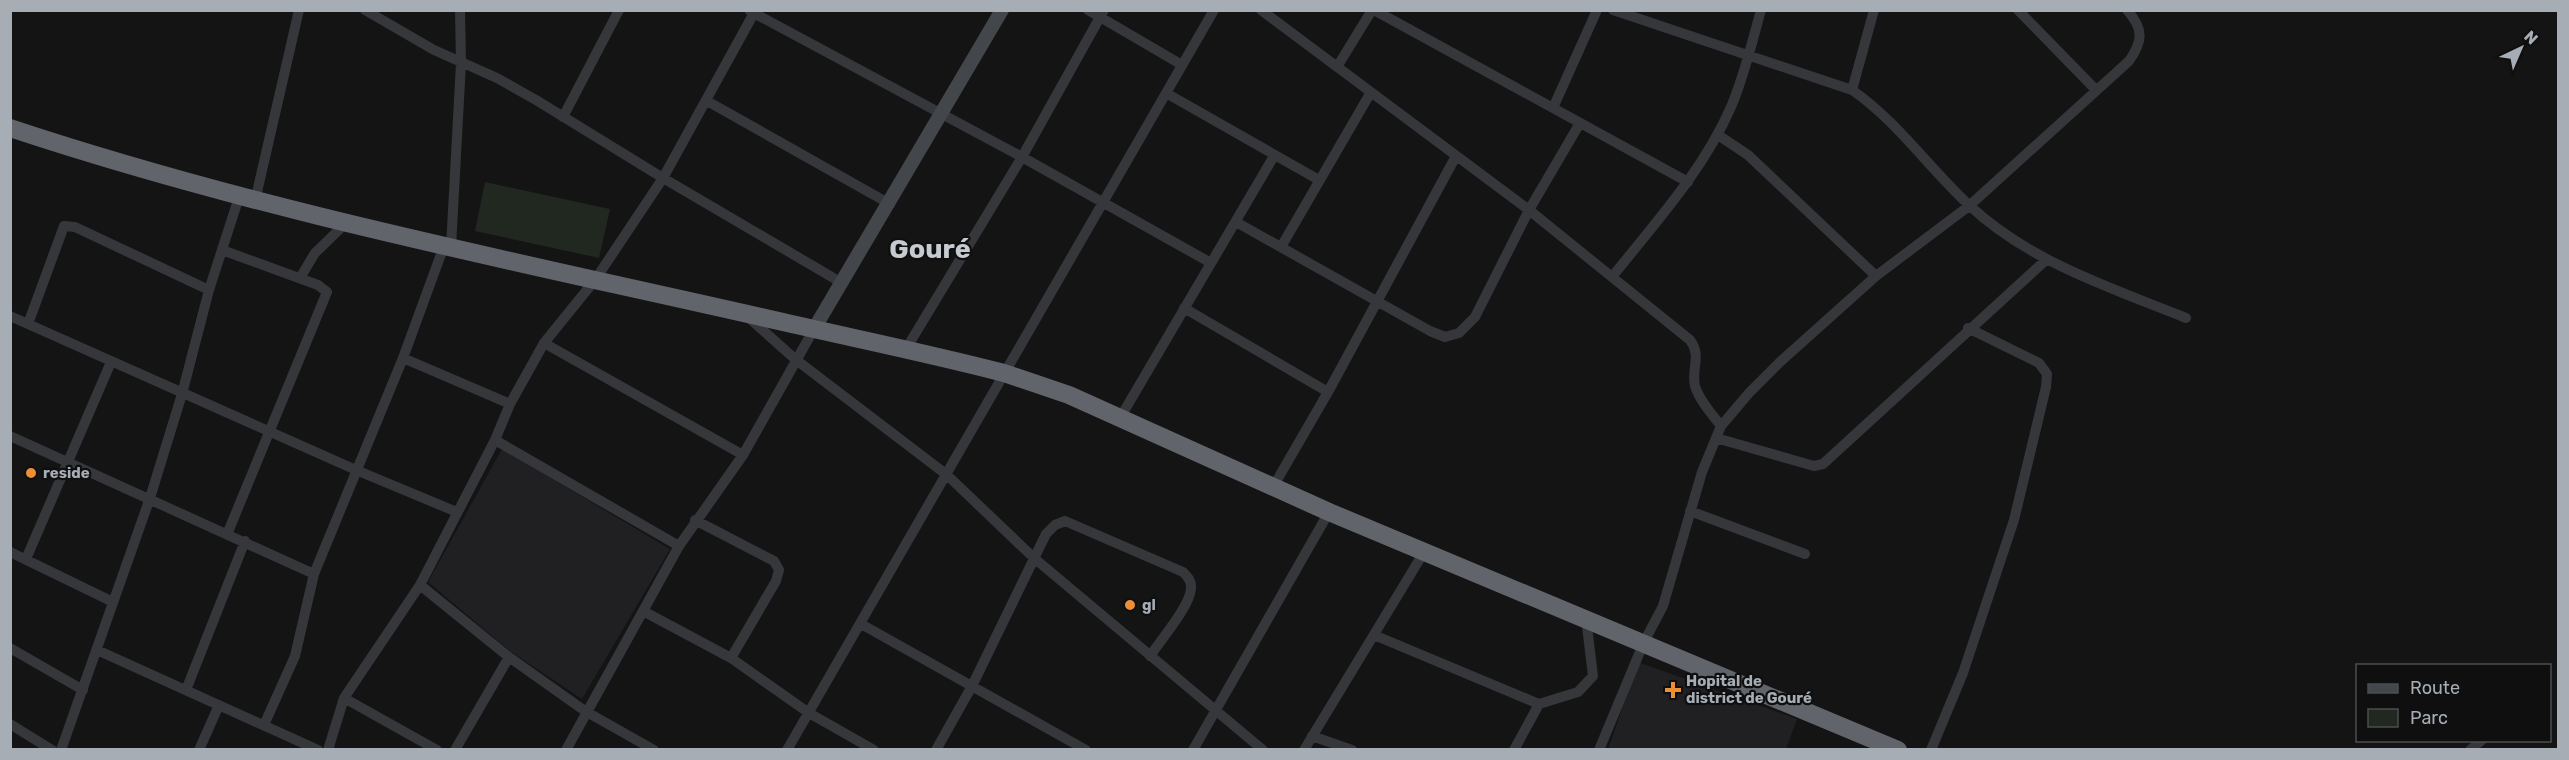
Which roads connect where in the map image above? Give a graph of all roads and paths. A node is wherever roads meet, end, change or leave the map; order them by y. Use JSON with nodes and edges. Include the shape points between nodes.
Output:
{"nodes":[{"id":1,"x":298,"y":10,"type":"edge"},
{"id":2,"x":365,"y":10,"type":"edge"},
{"id":3,"x":460,"y":10,"type":"edge"},
{"id":4,"x":619,"y":10,"type":"edge"},
{"id":5,"x":1002,"y":10,"type":"edge"},
{"id":6,"x":1088,"y":10,"type":"edge"},
{"id":7,"x":1214,"y":10,"type":"edge"},
{"id":8,"x":1261,"y":10,"type":"edge"},
{"id":9,"x":1373,"y":10,"type":"edge"},
{"id":10,"x":1597,"y":10,"type":"edge"},
{"id":11,"x":1613,"y":10,"type":"edge"},
{"id":12,"x":1761,"y":10,"type":"edge"},
{"id":13,"x":1874,"y":10,"type":"edge"},
{"id":14,"x":2018,"y":10,"type":"edge"},
{"id":15,"x":2127,"y":10,"type":"edge"},
{"id":16,"x":752,"y":12,"type":"edge"},
{"id":17,"x":1102,"y":14,"type":"edge"},
{"id":18,"x":1748,"y":55,"type":"junction"},
{"id":19,"x":461,"y":63,"type":"junction"},
{"id":20,"x":1182,"y":65,"type":"junction"},
{"id":21,"x":1337,"y":68,"type":"junction"},
{"id":22,"x":1852,"y":90,"type":"junction"},
{"id":23,"x":2096,"y":90,"type":"junction"},
{"id":24,"x":1371,"y":92,"type":"junction"},
{"id":25,"x":1166,"y":93,"type":"junction"},
{"id":26,"x":707,"y":101,"type":"junction"},
{"id":27,"x":1553,"y":108,"type":"junction"},
{"id":28,"x":941,"y":115,"type":"junction"},
{"id":29,"x":563,"y":117,"type":"junction"},
{"id":30,"x":1580,"y":123,"type":"junction"},
{"id":31,"x":10,"y":128,"type":"edge"},
{"id":32,"x":1718,"y":135,"type":"junction"},
{"id":33,"x":1274,"y":156,"type":"junction"},
{"id":34,"x":1456,"y":156,"type":"junction"},
{"id":35,"x":1022,"y":157,"type":"junction"},
{"id":36,"x":663,"y":178,"type":"junction"},
{"id":37,"x":1319,"y":180,"type":"junction"},
{"id":38,"x":1688,"y":182,"type":"junction"},
{"id":39,"x":247,"y":199,"type":"junction"},
{"id":40,"x":1102,"y":203,"type":"junction"},
{"id":41,"x":890,"y":204,"type":"junction"},
{"id":42,"x":1969,"y":206,"type":"junction"},
{"id":43,"x":1529,"y":210,"type":"junction"},
{"id":44,"x":347,"y":222,"type":"junction"},
{"id":45,"x":1236,"y":222,"type":"junction"},
{"id":46,"x":447,"y":247,"type":"junction"},
{"id":47,"x":1281,"y":247,"type":"junction"},
{"id":48,"x":222,"y":250,"type":"junction"},
{"id":49,"x":2047,"y":259,"type":"junction"},
{"id":50,"x":1210,"y":263,"type":"junction"},
{"id":51,"x":1612,"y":276,"type":"junction"},
{"id":52,"x":1876,"y":276,"type":"junction"},
{"id":53,"x":300,"y":278,"type":"junction"},
{"id":54,"x":948,"y":279,"type":"junction"},
{"id":55,"x":595,"y":280,"type":"junction"},
{"id":56,"x":842,"y":282,"type":"junction"},
{"id":57,"x":960,"y":285,"type":"dead end"},
{"id":58,"x":209,"y":290,"type":"junction"},
{"id":59,"x":1377,"y":301,"type":"junction"},
{"id":60,"x":1184,"y":308,"type":"junction"},
{"id":61,"x":743,"y":312,"type":"junction"},
{"id":62,"x":10,"y":316,"type":"edge"},
{"id":63,"x":2186,"y":318,"type":"dead end"},
{"id":64,"x":28,"y":324,"type":"junction"},
{"id":65,"x":1968,"y":328,"type":"junction"},
{"id":66,"x":814,"y":329,"type":"junction"},
{"id":67,"x":544,"y":344,"type":"junction"},
{"id":68,"x":906,"y":350,"type":"junction"},
{"id":69,"x":403,"y":358,"type":"junction"},
{"id":70,"x":795,"y":359,"type":"junction"},
{"id":71,"x":111,"y":362,"type":"junction"},
{"id":72,"x":1004,"y":373,"type":"junction"},
{"id":73,"x":1328,"y":392,"type":"junction"},
{"id":74,"x":182,"y":394,"type":"junction"},
{"id":75,"x":510,"y":404,"type":"junction"},
{"id":76,"x":1120,"y":418,"type":"junction"},
{"id":77,"x":1721,"y":426,"type":"junction"},
{"id":78,"x":271,"y":432,"type":"junction"},
{"id":79,"x":10,"y":435,"type":"edge"},
{"id":80,"x":1716,"y":438,"type":"junction"},
{"id":81,"x":495,"y":440,"type":"junction"},
{"id":82,"x":743,"y":455,"type":"junction"},
{"id":83,"x":68,"y":462,"type":"junction"},
{"id":84,"x":356,"y":470,"type":"junction"},
{"id":85,"x":947,"y":475,"type":"junction"},
{"id":86,"x":1273,"y":487,"type":"junction"},
{"id":87,"x":150,"y":498,"type":"junction"},
{"id":88,"x":1690,"y":511,"type":"junction"},
{"id":89,"x":457,"y":512,"type":"junction"},
{"id":90,"x":1329,"y":512,"type":"junction"},
{"id":91,"x":695,"y":520,"type":"junction"},
{"id":92,"x":228,"y":532,"type":"junction"},
{"id":93,"x":244,"y":541,"type":"junction"},
{"id":94,"x":679,"y":546,"type":"junction"},
{"id":95,"x":10,"y":552,"type":"edge"},
{"id":96,"x":1424,"y":552,"type":"junction"},
{"id":97,"x":1805,"y":554,"type":"dead end"},
{"id":98,"x":1034,"y":558,"type":"junction"},
{"id":99,"x":26,"y":559,"type":"junction"},
{"id":100,"x":314,"y":574,"type":"junction"},
{"id":101,"x":420,"y":585,"type":"junction"},
{"id":102,"x":113,"y":602,"type":"junction"},
{"id":103,"x":643,"y":611,"type":"junction"},
{"id":104,"x":1586,"y":618,"type":"junction"},
{"id":105,"x":861,"y":624,"type":"junction"},
{"id":106,"x":1374,"y":635,"type":"junction"},
{"id":107,"x":1644,"y":642,"type":"junction"},
{"id":108,"x":10,"y":648,"type":"edge"},
{"id":109,"x":97,"y":650,"type":"junction"},
{"id":110,"x":509,"y":657,"type":"junction"},
{"id":111,"x":1150,"y":657,"type":"junction"},
{"id":112,"x":731,"y":658,"type":"junction"},
{"id":113,"x":972,"y":686,"type":"junction"},
{"id":114,"x":83,"y":690,"type":"junction"},
{"id":115,"x":186,"y":690,"type":"junction"},
{"id":116,"x":344,"y":698,"type":"junction"},
{"id":117,"x":1539,"y":704,"type":"junction"},
{"id":118,"x":219,"y":705,"type":"junction"},
{"id":119,"x":585,"y":711,"type":"junction"},
{"id":120,"x":1215,"y":711,"type":"junction"},
{"id":121,"x":810,"y":713,"type":"junction"},
{"id":122,"x":10,"y":723,"type":"edge"},
{"id":123,"x":264,"y":724,"type":"junction"},
{"id":124,"x":1312,"y":736,"type":"junction"},
{"id":125,"x":1082,"y":749,"type":"edge"},
{"id":126,"x":52,"y":750,"type":"edge"},
{"id":127,"x":61,"y":750,"type":"edge"},
{"id":128,"x":199,"y":750,"type":"edge"},
{"id":129,"x":318,"y":750,"type":"edge"},
{"id":130,"x":328,"y":750,"type":"edge"},
{"id":131,"x":437,"y":750,"type":"edge"},
{"id":132,"x":455,"y":750,"type":"edge"},
{"id":133,"x":566,"y":750,"type":"edge"},
{"id":134,"x":654,"y":750,"type":"edge"},
{"id":135,"x":787,"y":750,"type":"edge"},
{"id":136,"x":874,"y":750,"type":"edge"},
{"id":137,"x":936,"y":750,"type":"edge"},
{"id":138,"x":1193,"y":750,"type":"edge"},
{"id":139,"x":1263,"y":750,"type":"edge"},
{"id":140,"x":1304,"y":750,"type":"edge"},
{"id":141,"x":1352,"y":750,"type":"edge"},
{"id":142,"x":1514,"y":750,"type":"edge"},
{"id":143,"x":1599,"y":750,"type":"edge"},
{"id":144,"x":1898,"y":750,"type":"edge"},
{"id":145,"x":1931,"y":750,"type":"edge"}],
"edges":[{"from":1,"to":39,"type":"street"},
{"from":2,"to":19,"type":"street"},
{"from":3,"to":19,"type":"street"},
{"from":4,"to":29,"type":"street"},
{"from":5,"to":28,"type":"main road"},
{"from":6,"to":17,"type":"street"},
{"from":7,"to":20,"type":"street"},
{"from":8,"to":21,"type":"street"},
{"from":9,"to":21,"type":"street"},
{"from":9,"to":27,"type":"street"},
{"from":10,"to":27,"type":"street"},
{"from":11,"to":18,"type":"street"},
{"from":12,"to":18,"type":"street"},
{"from":13,"to":22,"type":"street"},
{"from":14,"to":23,"type":"street"},
{"from":15,"to":23,"type":"street","via":[[2142,36],[2139,47]]},
{"from":16,"to":26,"type":"street"},
{"from":16,"to":28,"type":"street"},
{"from":17,"to":20,"type":"street"},
{"from":17,"to":35,"type":"street"},
{"from":18,"to":22,"type":"street"},
{"from":18,"to":32,"type":"street"},
{"from":19,"to":29,"type":"street","via":[[497,78]]},
{"from":19,"to":46,"type":"street"},
{"from":20,"to":25,"type":"street"},
{"from":21,"to":24,"type":"street"},
{"from":22,"to":42,"type":"street","via":[[1901,134]]},
{"from":23,"to":42,"type":"street"},
{"from":24,"to":34,"type":"street"},
{"from":24,"to":37,"type":"street"},
{"from":25,"to":33,"type":"street"},
{"from":25,"to":40,"type":"street"},
{"from":26,"to":36,"type":"street"},
{"from":26,"to":41,"type":"street"},
{"from":27,"to":30,"type":"street"},
{"from":28,"to":35,"type":"street"},
{"from":28,"to":41,"type":"main road"},
{"from":29,"to":36,"type":"street"},
{"from":30,"to":38,"type":"street"},
{"from":30,"to":43,"type":"street"},
{"from":31,"to":39,"type":"highway","via":[[122,165]]},
{"from":32,"to":38,"type":"street"},
{"from":32,"to":52,"type":"street","via":[[1748,155]]},
{"from":33,"to":37,"type":"street"},
{"from":33,"to":45,"type":"street"},
{"from":34,"to":43,"type":"street"},
{"from":34,"to":59,"type":"street"},
{"from":35,"to":40,"type":"street"},
{"from":35,"to":54,"type":"street"},
{"from":36,"to":55,"type":"street"},
{"from":36,"to":56,"type":"street"},
{"from":37,"to":47,"type":"street"},
{"from":38,"to":51,"type":"street"},
{"from":39,"to":44,"type":"highway"},
{"from":39,"to":48,"type":"street"},
{"from":40,"to":50,"type":"street"},
{"from":40,"to":72,"type":"street"},
{"from":41,"to":56,"type":"main road"},
{"from":42,"to":49,"type":"street"},
{"from":42,"to":52,"type":"street"},
{"from":43,"to":51,"type":"street"},
{"from":43,"to":59,"type":"street","via":[[1475,317],[1459,333],[1445,337]]},
{"from":44,"to":46,"type":"highway"},
{"from":44,"to":53,"type":"street","via":[[315,253]]},
{"from":45,"to":47,"type":"street"},
{"from":45,"to":50,"type":"street"},
{"from":46,"to":55,"type":"highway"},
{"from":46,"to":69,"type":"street"},
{"from":47,"to":59,"type":"street"},
{"from":48,"to":53,"type":"street"},
{"from":48,"to":58,"type":"street"},
{"from":49,"to":63,"type":"street"},
{"from":49,"to":65,"type":"street"},
{"from":50,"to":60,"type":"street"},
{"from":51,"to":77,"type":"street","via":[[1695,347],[1696,390]]},
{"from":52,"to":77,"type":"street","via":[[1780,362]]},
{"from":53,"to":78,"type":"street","via":[[327,292]]},
{"from":54,"to":57,"type":"street"},
{"from":54,"to":68,"type":"street"},
{"from":55,"to":61,"type":"highway"},
{"from":55,"to":67,"type":"street"},
{"from":56,"to":66,"type":"main road"},
{"from":58,"to":64,"type":"street","via":[[75,227],[63,226]]},
{"from":58,"to":74,"type":"street"},
{"from":59,"to":73,"type":"street"},
{"from":60,"to":73,"type":"street"},
{"from":60,"to":76,"type":"street"},
{"from":61,"to":66,"type":"highway"},
{"from":61,"to":70,"type":"street"},
{"from":62,"to":64,"type":"street"},
{"from":64,"to":71,"type":"street"},
{"from":65,"to":80,"type":"street","via":[[1823,464],[1814,466]]},
{"from":65,"to":145,"type":"street","via":[[2039,363],[2047,374],[2046,387],[2014,520],[1963,673]]},
{"from":66,"to":68,"type":"highway"},
{"from":66,"to":70,"type":"street"},
{"from":67,"to":75,"type":"street"},
{"from":67,"to":82,"type":"street"},
{"from":68,"to":72,"type":"highway"},
{"from":69,"to":75,"type":"street"},
{"from":69,"to":84,"type":"street"},
{"from":70,"to":82,"type":"street"},
{"from":70,"to":85,"type":"street"},
{"from":71,"to":74,"type":"street"},
{"from":71,"to":83,"type":"street"},
{"from":72,"to":76,"type":"highway","via":[[1069,394]]},
{"from":72,"to":85,"type":"street"},
{"from":73,"to":86,"type":"street"},
{"from":74,"to":78,"type":"street"},
{"from":74,"to":87,"type":"street"},
{"from":75,"to":81,"type":"street"},
{"from":76,"to":86,"type":"highway"},
{"from":77,"to":80,"type":"street"},
{"from":78,"to":84,"type":"street"},
{"from":78,"to":92,"type":"street"},
{"from":79,"to":83,"type":"street"},
{"from":80,"to":88,"type":"street"},
{"from":81,"to":89,"type":"street"},
{"from":81,"to":94,"type":"street"},
{"from":82,"to":91,"type":"street"},
{"from":83,"to":87,"type":"street"},
{"from":83,"to":99,"type":"street"},
{"from":84,"to":89,"type":"street"},
{"from":84,"to":100,"type":"street"},
{"from":85,"to":98,"type":"street"},
{"from":85,"to":105,"type":"street"},
{"from":86,"to":90,"type":"highway"},
{"from":87,"to":92,"type":"street"},
{"from":87,"to":102,"type":"street"},
{"from":88,"to":97,"type":"street"},
{"from":88,"to":107,"type":"street","via":[[1663,606]]},
{"from":89,"to":101,"type":"street"},
{"from":90,"to":96,"type":"highway"},
{"from":90,"to":120,"type":"street"},
{"from":91,"to":94,"type":"street"},
{"from":91,"to":112,"type":"street","via":[[774,561],[779,570]]},
{"from":92,"to":93,"type":"street"},
{"from":93,"to":100,"type":"street"},
{"from":93,"to":115,"type":"street"},
{"from":94,"to":103,"type":"street"},
{"from":95,"to":99,"type":"street"},
{"from":96,"to":104,"type":"highway"},
{"from":96,"to":106,"type":"street"},
{"from":98,"to":111,"type":"street"},
{"from":98,"to":111,"type":"street","via":[[1046,534],[1065,521],[1183,572],[1192,588],[1187,601]]},
{"from":98,"to":113,"type":"street"},
{"from":99,"to":102,"type":"street"},
{"from":100,"to":123,"type":"street","via":[[295,656]]},
{"from":101,"to":110,"type":"street"},
{"from":101,"to":116,"type":"street"},
{"from":102,"to":109,"type":"street"},
{"from":103,"to":112,"type":"street"},
{"from":103,"to":119,"type":"street"},
{"from":104,"to":107,"type":"highway"},
{"from":104,"to":117,"type":"street","via":[[1593,676],[1578,692]]},
{"from":105,"to":113,"type":"street"},
{"from":105,"to":121,"type":"street"},
{"from":106,"to":117,"type":"street"},
{"from":106,"to":124,"type":"street"},
{"from":107,"to":143,"type":"street"},
{"from":107,"to":144,"type":"highway"},
{"from":108,"to":114,"type":"street"},
{"from":109,"to":114,"type":"street"},
{"from":109,"to":115,"type":"street"},
{"from":110,"to":119,"type":"street"},
{"from":110,"to":132,"type":"street"},
{"from":111,"to":120,"type":"street"},
{"from":112,"to":121,"type":"street"},
{"from":113,"to":125,"type":"street"},
{"from":113,"to":137,"type":"street"},
{"from":114,"to":127,"type":"street"},
{"from":115,"to":118,"type":"street"},
{"from":116,"to":130,"type":"street"},
{"from":116,"to":131,"type":"street"},
{"from":117,"to":142,"type":"street"},
{"from":118,"to":123,"type":"street"},
{"from":118,"to":128,"type":"street"},
{"from":119,"to":133,"type":"street"},
{"from":119,"to":134,"type":"street"},
{"from":120,"to":138,"type":"street"},
{"from":120,"to":139,"type":"street"},
{"from":121,"to":135,"type":"street"},
{"from":121,"to":136,"type":"street"},
{"from":122,"to":126,"type":"street"},
{"from":123,"to":129,"type":"street"},
{"from":124,"to":140,"type":"street"},
{"from":124,"to":141,"type":"street"}]}
